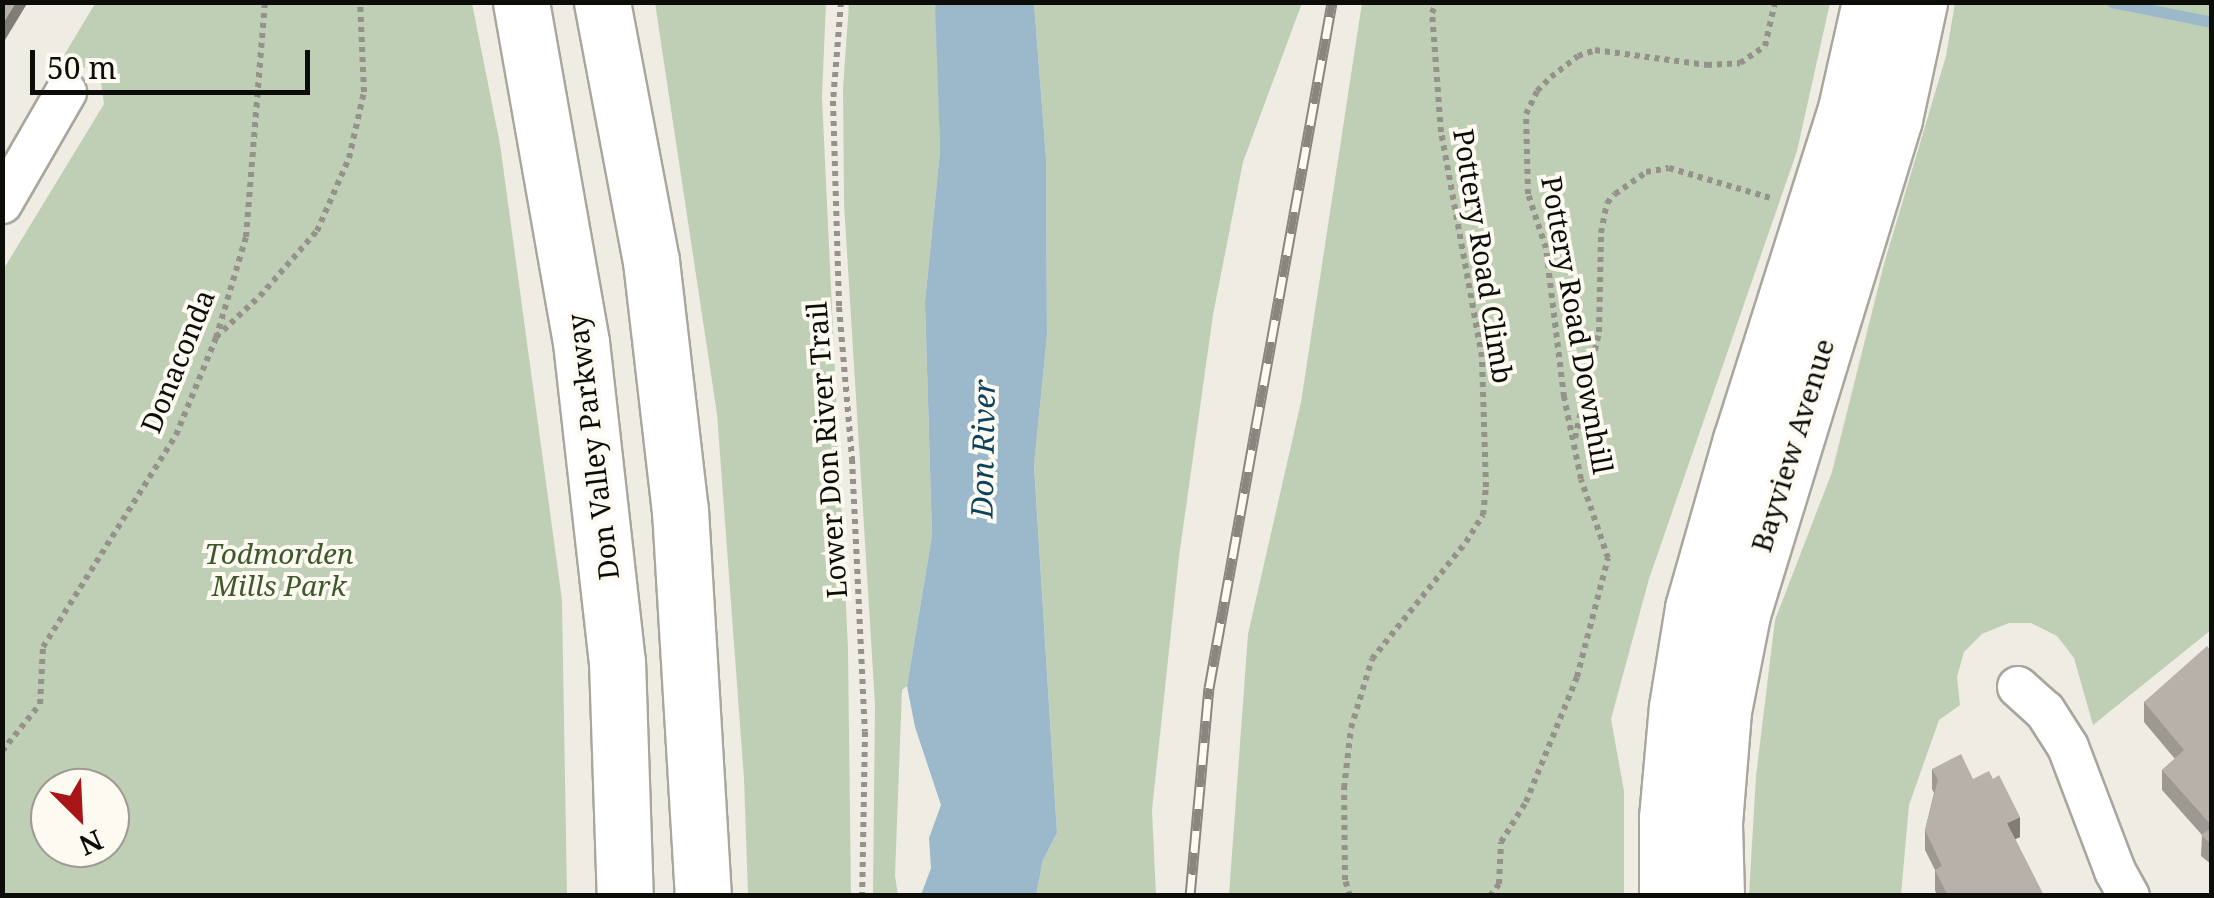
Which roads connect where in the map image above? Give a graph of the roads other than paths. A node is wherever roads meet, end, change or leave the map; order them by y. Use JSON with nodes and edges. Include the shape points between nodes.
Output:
{"nodes":[{"id":1,"x":521,"y":2,"type":"edge"},
{"id":2,"x":602,"y":2,"type":"edge"},
{"id":3,"x":1870,"y":2,"type":"edge"},
{"id":4,"x":1919,"y":2,"type":"edge"},
{"id":5,"x":66,"y":92,"type":"dead end"},
{"id":6,"x":2,"y":203,"type":"edge"},
{"id":7,"x":2018,"y":687,"type":"dead end"},
{"id":8,"x":625,"y":896,"type":"edge"},
{"id":9,"x":703,"y":896,"type":"edge"},
{"id":10,"x":1667,"y":896,"type":"edge"},
{"id":11,"x":1716,"y":896,"type":"edge"},
{"id":12,"x":2129,"y":896,"type":"edge"}],
"edges":[{"from":1,"to":8,"type":"main road","name":"Don Valley Parkway","via":[[581,342],[617,661]]},
{"from":2,"to":9,"type":"main road","via":[[652,260],[680,510]]},
{"from":3,"to":10,"type":"main road","name":"Bayview Avenue","via":[[1846,113],[1693,608],[1676,707]]},
{"from":4,"to":11,"type":"main road","name":"Bayview Avenue","via":[[1894,119],[1742,614],[1723,711]]},
{"from":5,"to":6,"type":"street"},
{"from":7,"to":12,"type":"street","via":[[2046,711],[2068,747]]}]}
